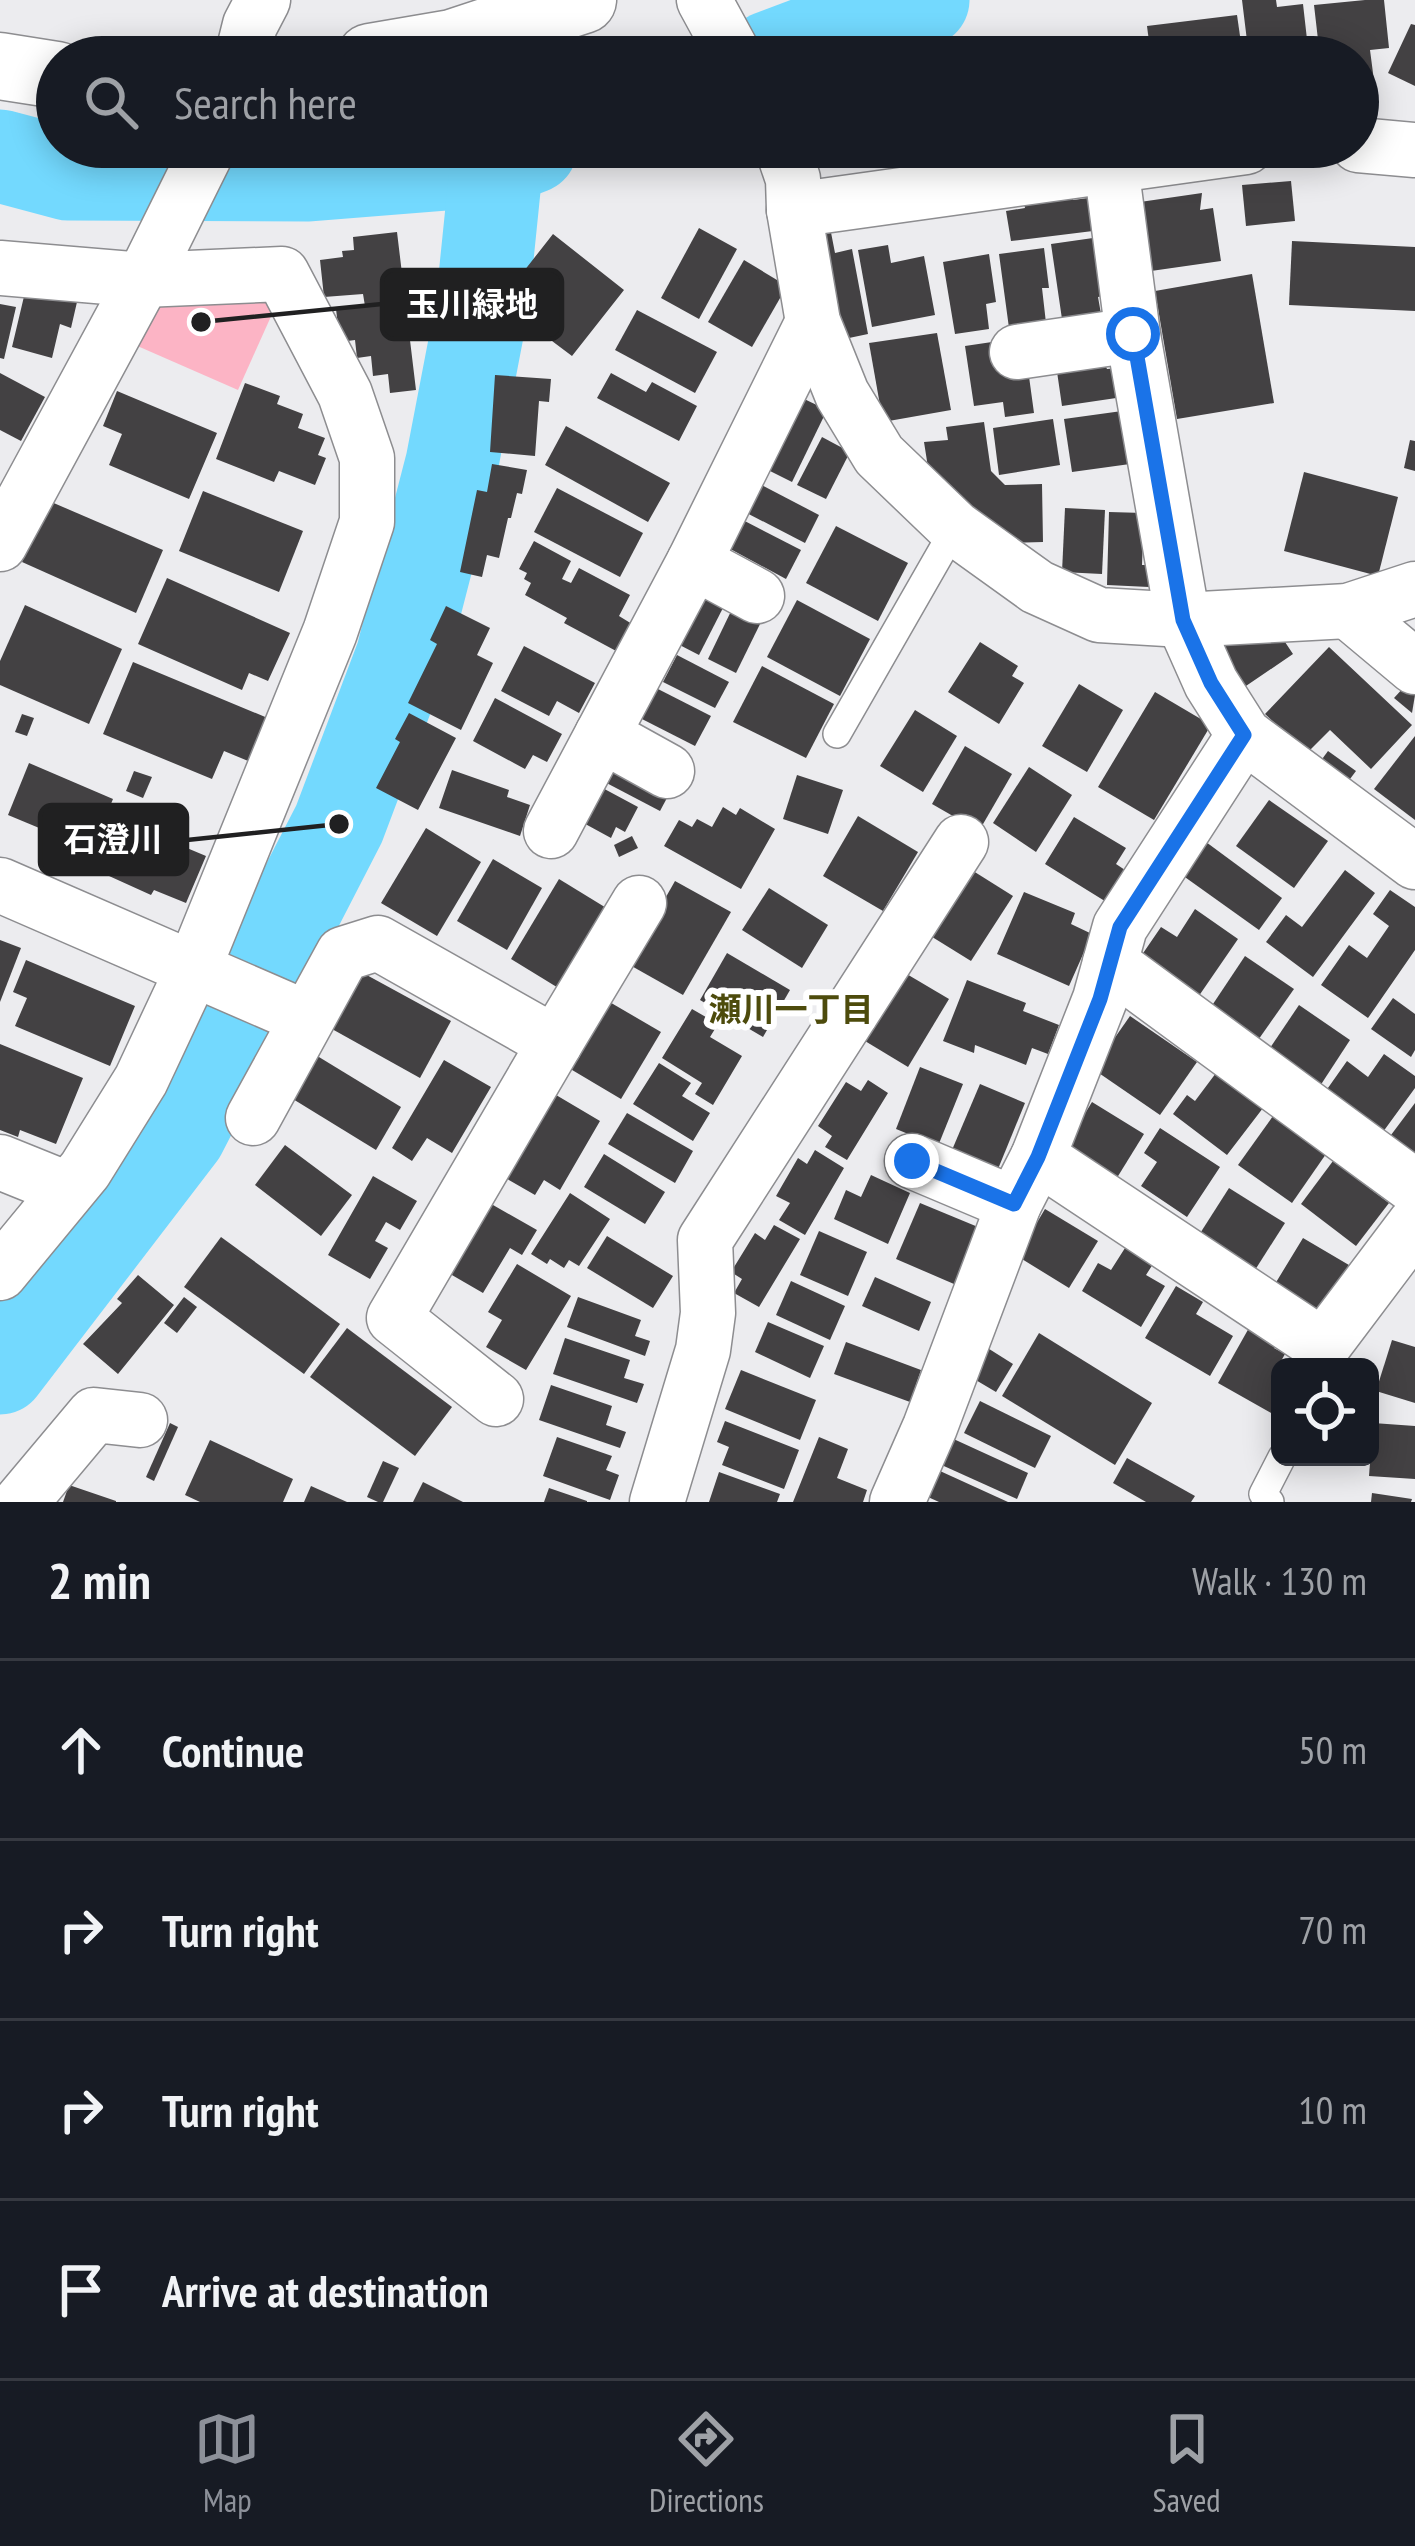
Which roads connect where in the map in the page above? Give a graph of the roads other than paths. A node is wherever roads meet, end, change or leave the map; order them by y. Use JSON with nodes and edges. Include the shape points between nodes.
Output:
{"nodes":[{"id":1,"x":262,"y":0,"type":"edge"},
{"id":2,"x":583,"y":0,"type":"edge"},
{"id":3,"x":704,"y":0,"type":"edge"},
{"id":4,"x":249,"y":36,"type":"edge"},
{"id":5,"x":476,"y":36,"type":"edge"},
{"id":6,"x":723,"y":36,"type":"edge"},
{"id":7,"x":0,"y":66,"type":"edge"},
{"id":8,"x":36,"y":72,"type":"edge"},
{"id":9,"x":1379,"y":147,"type":"edge"},
{"id":10,"x":1415,"y":150,"type":"edge"},
{"id":11,"x":199,"y":168,"type":"edge"},
{"id":12,"x":790,"y":168,"type":"edge"},
{"id":13,"x":1097,"y":168,"type":"edge"},
{"id":14,"x":1111,"y":168,"type":"edge"},
{"id":15,"x":794,"y":210,"type":"junction"},
{"id":16,"x":0,"y":268,"type":"edge"},
{"id":17,"x":149,"y":268,"type":"junction"},
{"id":18,"x":813,"y":322,"type":"junction"},
{"id":19,"x":1133,"y":334,"type":"junction"},
{"id":20,"x":1017,"y":352,"type":"dead end"},
{"id":21,"x":955,"y":528,"type":"junction"},
{"id":22,"x":0,"y":544,"type":"edge"},
{"id":23,"x":694,"y":562,"type":"junction"},
{"id":24,"x":1415,"y":590,"type":"edge"},
{"id":25,"x":757,"y":596,"type":"dead end"},
{"id":26,"x":1348,"y":611,"type":"junction"},
{"id":27,"x":1183,"y":620,"type":"junction"},
{"id":28,"x":1415,"y":667,"type":"edge"},
{"id":29,"x":837,"y":734,"type":"dead end"},
{"id":30,"x":602,"y":735,"type":"junction"},
{"id":31,"x":1244,"y":735,"type":"junction"},
{"id":32,"x":667,"y":770,"type":"dead end"},
{"id":33,"x":551,"y":831,"type":"dead end"},
{"id":34,"x":961,"y":842,"type":"dead end"},
{"id":35,"x":1415,"y":862,"type":"edge"},
{"id":36,"x":0,"y":885,"type":"edge"},
{"id":37,"x":639,"y":903,"type":"dead end"},
{"id":38,"x":1110,"y":963,"type":"junction"},
{"id":39,"x":202,"y":970,"type":"junction"},
{"id":40,"x":299,"y":1015,"type":"junction"},
{"id":41,"x":555,"y":1043,"type":"junction"},
{"id":42,"x":253,"y":1118,"type":"dead end"},
{"id":43,"x":912,"y":1161,"type":"dead end"},
{"id":44,"x":0,"y":1162,"type":"edge"},
{"id":45,"x":1026,"y":1180,"type":"junction"},
{"id":46,"x":1415,"y":1187,"type":"edge"},
{"id":47,"x":67,"y":1189,"type":"junction"},
{"id":48,"x":1415,"y":1224,"type":"edge"},
{"id":49,"x":0,"y":1273,"type":"edge"},
{"id":50,"x":1319,"y":1356,"type":"edge"},
{"id":51,"x":496,"y":1399,"type":"dead end"},
{"id":52,"x":140,"y":1420,"type":"dead end"},
{"id":53,"x":1277,"y":1466,"type":"edge"},
{"id":54,"x":20,"y":1502,"type":"edge"},
{"id":55,"x":657,"y":1502,"type":"edge"},
{"id":56,"x":896,"y":1502,"type":"edge"},
{"id":57,"x":1270,"y":1502,"type":"edge"}],
"edges":[{"from":1,"to":4,"type":"street"},
{"from":2,"to":5,"type":"street"},
{"from":3,"to":6,"type":"street"},
{"from":7,"to":8,"type":"street"},
{"from":9,"to":10,"type":"street"},
{"from":11,"to":17,"type":"street"},
{"from":12,"to":15,"type":"street"},
{"from":13,"to":15,"type":"street"},
{"from":14,"to":19,"type":"street"},
{"from":15,"to":18,"type":"street"},
{"from":16,"to":17,"type":"street"},
{"from":17,"to":22,"type":"street"},
{"from":17,"to":39,"type":"street","via":[[282,274],[345,394],[367,458],[367,522]]},
{"from":18,"to":21,"type":"street","via":[[842,394],[879,455]]},
{"from":18,"to":23,"type":"street"},
{"from":19,"to":20,"type":"street"},
{"from":19,"to":27,"type":"street"},
{"from":21,"to":27,"type":"street","via":[[1037,587],[1099,615]]},
{"from":21,"to":29,"type":"lane"},
{"from":23,"to":25,"type":"street"},
{"from":23,"to":30,"type":"street"},
{"from":24,"to":26,"type":"street"},
{"from":26,"to":27,"type":"street"},
{"from":26,"to":28,"type":"street"},
{"from":27,"to":31,"type":"street"},
{"from":30,"to":32,"type":"street"},
{"from":30,"to":33,"type":"street"},
{"from":31,"to":35,"type":"street"},
{"from":31,"to":38,"type":"street","via":[[1120,927]]},
{"from":34,"to":55,"type":"street","via":[[845,1054],[705,1240],[726,1324],[704,1350]]},
{"from":36,"to":39,"type":"street"},
{"from":37,"to":41,"type":"street"},
{"from":38,"to":45,"type":"street"},
{"from":38,"to":46,"type":"street"},
{"from":39,"to":40,"type":"street"},
{"from":39,"to":47,"type":"street"},
{"from":40,"to":41,"type":"street","via":[[344,954],[378,943],[484,1026]]},
{"from":40,"to":42,"type":"street"},
{"from":41,"to":51,"type":"street","via":[[436,1198],[394,1318],[462,1347]]},
{"from":43,"to":45,"type":"street"},
{"from":44,"to":47,"type":"street"},
{"from":45,"to":50,"type":"street"},
{"from":45,"to":56,"type":"street"},
{"from":47,"to":49,"type":"street"},
{"from":48,"to":50,"type":"street"},
{"from":52,"to":54,"type":"street","via":[[94,1415]]},
{"from":53,"to":57,"type":"lane","via":[[1263,1494]]}]}
